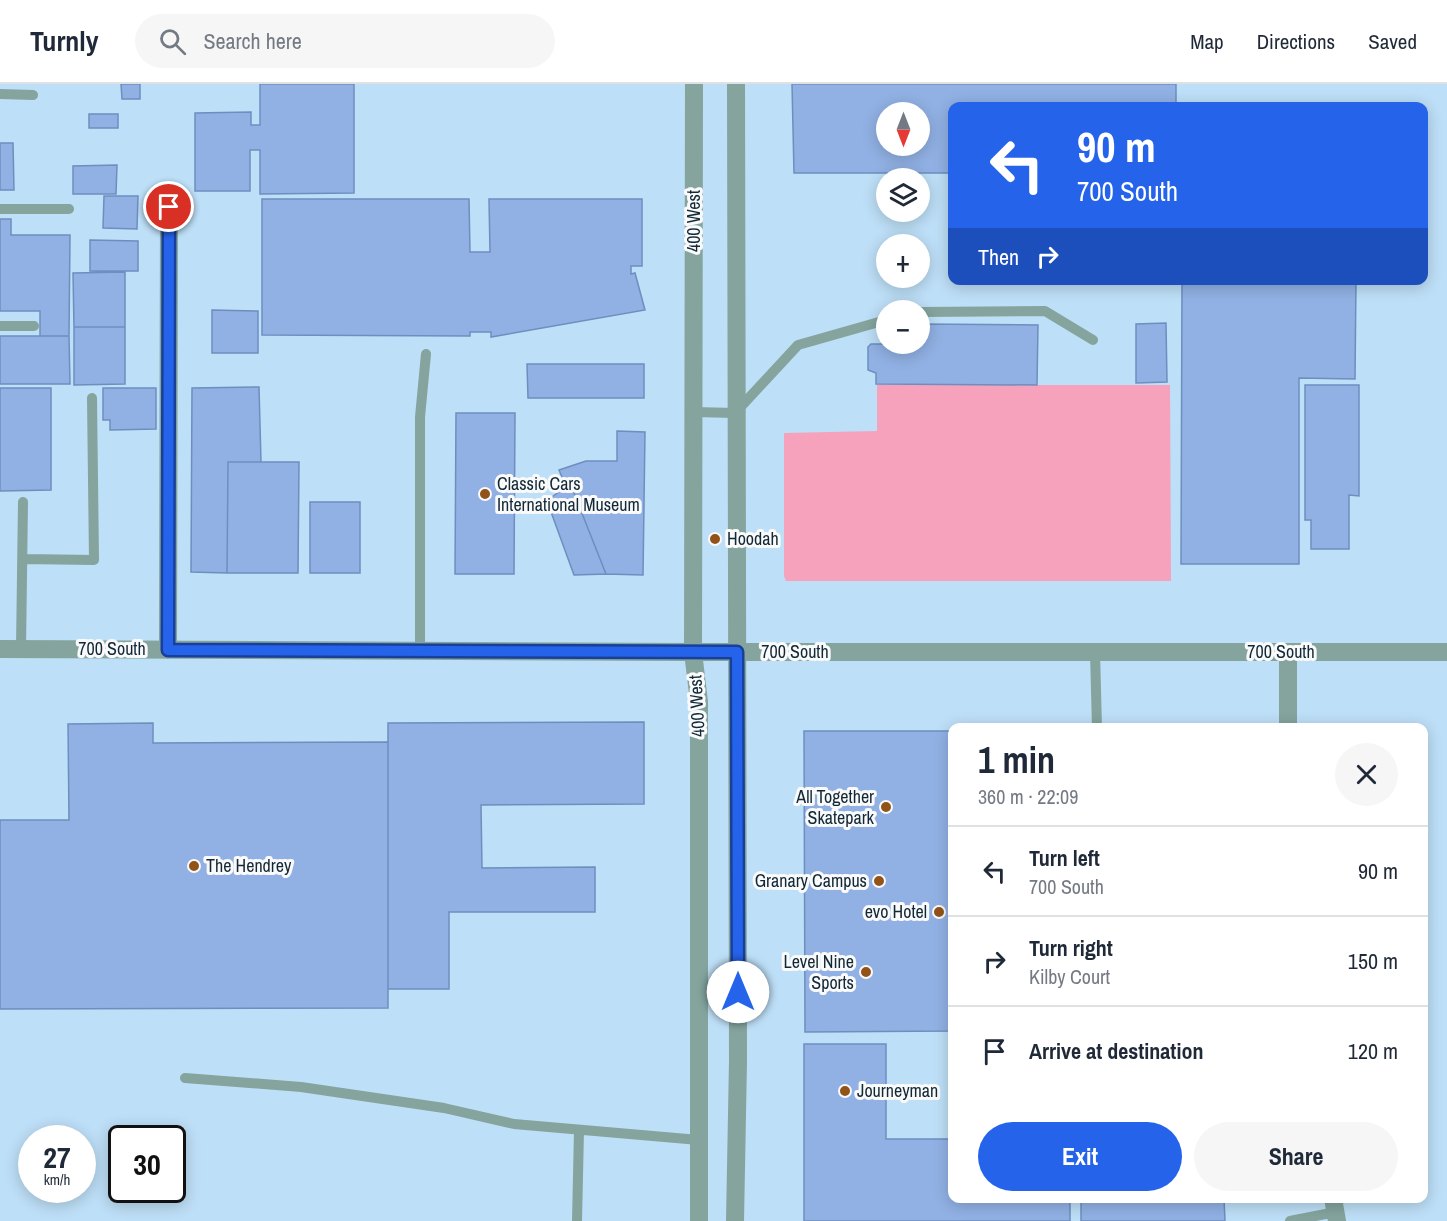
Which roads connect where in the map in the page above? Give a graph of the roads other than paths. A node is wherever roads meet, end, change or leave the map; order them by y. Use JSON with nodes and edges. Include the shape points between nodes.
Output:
{"nodes":[{"id":1,"x":694,"y":84,"type":"edge"},
{"id":2,"x":736,"y":84,"type":"edge"},
{"id":3,"x":0,"y":94,"type":"edge"},
{"id":4,"x":33,"y":95,"type":"dead end"},
{"id":5,"x":169,"y":207,"type":"dead end"},
{"id":6,"x":0,"y":209,"type":"edge"},
{"id":7,"x":69,"y":209,"type":"dead end"},
{"id":8,"x":930,"y":312,"type":"edge"},
{"id":9,"x":876,"y":323,"type":"edge"},
{"id":10,"x":0,"y":326,"type":"edge"},
{"id":11,"x":34,"y":326,"type":"dead end"},
{"id":12,"x":1093,"y":340,"type":"dead end"},
{"id":13,"x":426,"y":354,"type":"dead end"},
{"id":14,"x":92,"y":398,"type":"dead end"},
{"id":15,"x":694,"y":412,"type":"junction"},
{"id":16,"x":735,"y":413,"type":"junction"},
{"id":17,"x":23,"y":502,"type":"dead end"},
{"id":18,"x":24,"y":559,"type":"junction"},
{"id":19,"x":0,"y":649,"type":"edge"},
{"id":20,"x":21,"y":649,"type":"junction"},
{"id":21,"x":168,"y":650,"type":"junction"},
{"id":22,"x":420,"y":650,"type":"junction"},
{"id":23,"x":693,"y":652,"type":"junction"},
{"id":24,"x":737,"y":652,"type":"junction"},
{"id":25,"x":1095,"y":652,"type":"junction"},
{"id":26,"x":1288,"y":652,"type":"junction"},
{"id":27,"x":1447,"y":652,"type":"edge"},
{"id":28,"x":1096,"y":723,"type":"edge"},
{"id":29,"x":1288,"y":723,"type":"edge"},
{"id":30,"x":185,"y":1078,"type":"dead end"},
{"id":31,"x":579,"y":1130,"type":"junction"},
{"id":32,"x":699,"y":1140,"type":"junction"},
{"id":33,"x":1335,"y":1210,"type":"edge"},
{"id":34,"x":577,"y":1221,"type":"edge"},
{"id":35,"x":699,"y":1221,"type":"edge"},
{"id":36,"x":735,"y":1221,"type":"edge"},
{"id":37,"x":1290,"y":1221,"type":"edge"}],
"edges":[{"from":1,"to":15,"type":"street","name":"400 West"},
{"from":2,"to":16,"type":"street"},
{"from":3,"to":4,"type":"lane"},
{"from":5,"to":21,"type":"street"},
{"from":6,"to":7,"type":"lane"},
{"from":8,"to":12,"type":"lane","via":[[1045,311]]},
{"from":9,"to":16,"type":"lane","via":[[798,345]]},
{"from":10,"to":11,"type":"lane"},
{"from":13,"to":22,"type":"lane","via":[[420,417]]},
{"from":14,"to":18,"type":"lane","via":[[94,560]]},
{"from":15,"to":16,"type":"lane"},
{"from":15,"to":23,"type":"street","name":"400 West"},
{"from":16,"to":24,"type":"street"},
{"from":17,"to":18,"type":"lane"},
{"from":18,"to":20,"type":"lane"},
{"from":19,"to":20,"type":"street","name":"700 South"},
{"from":20,"to":21,"type":"street","name":"700 South"},
{"from":21,"to":22,"type":"street","name":"700 South"},
{"from":22,"to":23,"type":"street","name":"700 South"},
{"from":23,"to":24,"type":"street","name":"700 South"},
{"from":23,"to":32,"type":"street","name":"400 West","via":[[699,702]]},
{"from":24,"to":25,"type":"street","name":"700 South"},
{"from":24,"to":36,"type":"street"},
{"from":25,"to":26,"type":"street","name":"700 South"},
{"from":25,"to":28,"type":"lane"},
{"from":26,"to":27,"type":"street","name":"700 South"},
{"from":26,"to":29,"type":"street"},
{"from":30,"to":31,"type":"lane","via":[[302,1087],[444,1108],[514,1124]]},
{"from":31,"to":32,"type":"lane"},
{"from":31,"to":34,"type":"lane"},
{"from":32,"to":35,"type":"street","name":"400 West"},
{"from":33,"to":37,"type":"lane"}]}
